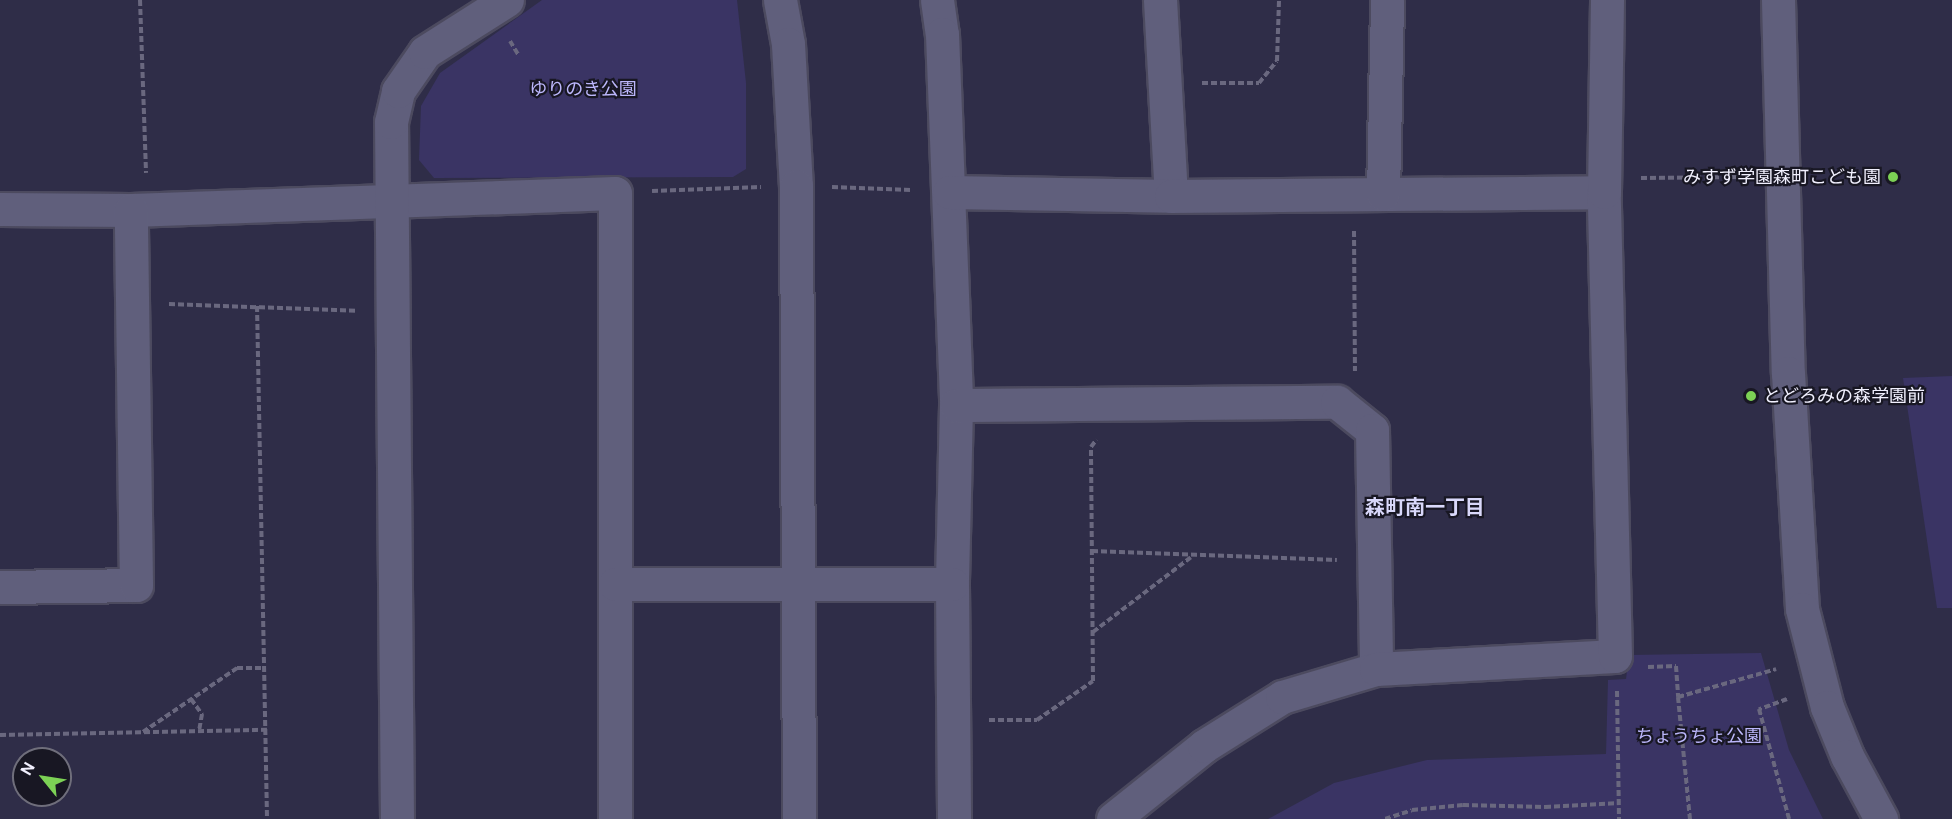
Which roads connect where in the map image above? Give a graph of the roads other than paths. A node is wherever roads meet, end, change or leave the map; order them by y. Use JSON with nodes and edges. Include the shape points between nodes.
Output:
{"nodes":[{"id":1,"x":507,"y":0,"type":"edge"},
{"id":2,"x":780,"y":0,"type":"edge"},
{"id":3,"x":937,"y":0,"type":"edge"},
{"id":4,"x":1160,"y":0,"type":"edge"},
{"id":5,"x":1387,"y":0,"type":"edge"},
{"id":6,"x":1607,"y":0,"type":"edge"},
{"id":7,"x":1778,"y":0,"type":"edge"},
{"id":8,"x":949,"y":192,"type":"junction"},
{"id":9,"x":1604,"y":192,"type":"junction"},
{"id":10,"x":1369,"y":194,"type":"junction"},
{"id":11,"x":1171,"y":196,"type":"junction"},
{"id":12,"x":390,"y":200,"type":"junction"},
{"id":13,"x":0,"y":209,"type":"edge"},
{"id":14,"x":131,"y":210,"type":"junction"},
{"id":15,"x":956,"y":405,"type":"junction"},
{"id":16,"x":615,"y":584,"type":"junction"},
{"id":17,"x":798,"y":584,"type":"junction"},
{"id":18,"x":952,"y":584,"type":"junction"},
{"id":19,"x":0,"y":587,"type":"edge"},
{"id":20,"x":1376,"y":669,"type":"junction"},
{"id":21,"x":396,"y":819,"type":"edge"},
{"id":22,"x":615,"y":819,"type":"edge"},
{"id":23,"x":799,"y":819,"type":"edge"},
{"id":24,"x":954,"y":819,"type":"edge"},
{"id":25,"x":1113,"y":819,"type":"edge"},
{"id":26,"x":1881,"y":819,"type":"edge"}],
"edges":[{"from":1,"to":12,"type":"street","via":[[425,52],[398,91],[391,122]]},
{"from":2,"to":17,"type":"street","via":[[788,44],[796,186]]},
{"from":3,"to":8,"type":"street"},
{"from":4,"to":11,"type":"street"},
{"from":5,"to":10,"type":"street"},
{"from":6,"to":9,"type":"street"},
{"from":7,"to":26,"type":"street","via":[[1788,373],[1802,609],[1827,707],[1846,756]]},
{"from":8,"to":11,"type":"street"},
{"from":8,"to":15,"type":"street"},
{"from":9,"to":10,"type":"street"},
{"from":9,"to":20,"type":"street","via":[[1615,656]]},
{"from":10,"to":11,"type":"street"},
{"from":12,"to":14,"type":"street"},
{"from":12,"to":16,"type":"street","via":[[615,193]]},
{"from":12,"to":21,"type":"street"},
{"from":13,"to":14,"type":"street"},
{"from":14,"to":19,"type":"street","via":[[136,585]]},
{"from":15,"to":18,"type":"street"},
{"from":15,"to":20,"type":"street","via":[[1337,402],[1372,430]]},
{"from":16,"to":17,"type":"street"},
{"from":16,"to":22,"type":"street"},
{"from":17,"to":18,"type":"street"},
{"from":17,"to":23,"type":"street"},
{"from":18,"to":24,"type":"street"},
{"from":20,"to":25,"type":"street","via":[[1282,697],[1204,746]]}]}
